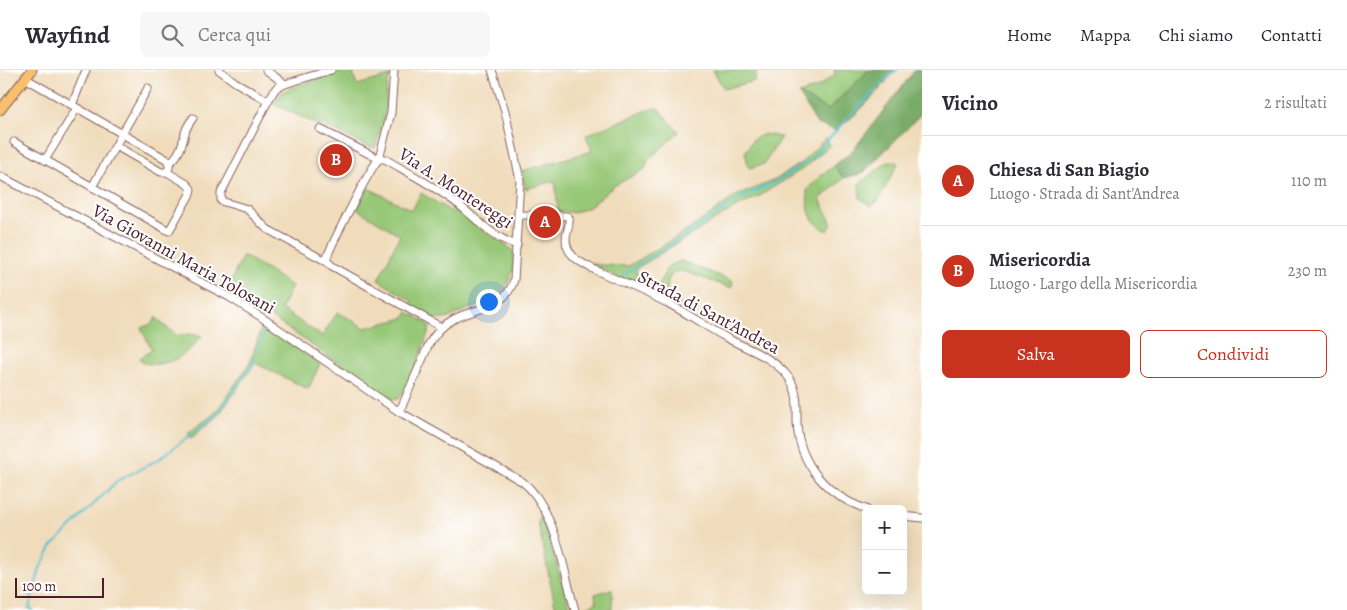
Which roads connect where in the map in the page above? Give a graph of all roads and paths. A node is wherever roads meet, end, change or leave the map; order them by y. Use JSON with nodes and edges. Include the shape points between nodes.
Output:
{"nodes":[{"id":1,"x":32,"y":70,"type":"edge"},
{"id":2,"x":86,"y":70,"type":"edge"},
{"id":3,"x":219,"y":70,"type":"edge"},
{"id":4,"x":266,"y":70,"type":"edge"},
{"id":5,"x":331,"y":70,"type":"edge"},
{"id":6,"x":394,"y":70,"type":"edge"},
{"id":7,"x":492,"y":70,"type":"edge"},
{"id":8,"x":25,"y":78,"type":"junction"},
{"id":9,"x":285,"y":84,"type":"junction"},
{"id":10,"x":148,"y":88,"type":"dead end"},
{"id":11,"x":268,"y":101,"type":"junction"},
{"id":12,"x":75,"y":107,"type":"junction"},
{"id":13,"x":0,"y":110,"type":"edge"},
{"id":14,"x":193,"y":118,"type":"dead end"},
{"id":15,"x":320,"y":129,"type":"dead end"},
{"id":16,"x":122,"y":134,"type":"junction"},
{"id":17,"x":14,"y":142,"type":"dead end"},
{"id":18,"x":116,"y":146,"type":"junction"},
{"id":19,"x":379,"y":159,"type":"junction"},
{"id":20,"x":45,"y":160,"type":"junction"},
{"id":21,"x":170,"y":163,"type":"junction"},
{"id":22,"x":167,"y":172,"type":"junction"},
{"id":23,"x":0,"y":176,"type":"edge"},
{"id":24,"x":92,"y":187,"type":"junction"},
{"id":25,"x":519,"y":215,"type":"junction"},
{"id":26,"x":517,"y":244,"type":"junction"},
{"id":27,"x":326,"y":260,"type":"junction"},
{"id":28,"x":441,"y":327,"type":"junction"},
{"id":29,"x":398,"y":411,"type":"junction"},
{"id":30,"x":862,"y":507,"type":"edge"},
{"id":31,"x":907,"y":516,"type":"edge"},
{"id":32,"x":922,"y":518,"type":"edge"},
{"id":33,"x":575,"y":610,"type":"edge"}],
"edges":[{"from":1,"to":8,"type":"main road"},
{"from":2,"to":12,"type":"street"},
{"from":3,"to":11,"type":"street"},
{"from":4,"to":9,"type":"street"},
{"from":5,"to":9,"type":"street"},
{"from":6,"to":19,"type":"street","via":[[392,113]]},
{"from":7,"to":25,"type":"street","via":[[518,169]]},
{"from":8,"to":12,"type":"street"},
{"from":8,"to":13,"type":"main road"},
{"from":9,"to":11,"type":"street","via":[[276,88]]},
{"from":10,"to":16,"type":"street"},
{"from":11,"to":27,"type":"street","via":[[221,199],[223,203],[247,209],[270,231]]},
{"from":12,"to":16,"type":"street"},
{"from":12,"to":20,"type":"street"},
{"from":14,"to":21,"type":"street"},
{"from":15,"to":19,"type":"street","name":"Via A. Montereggi"},
{"from":16,"to":18,"type":"street"},
{"from":16,"to":21,"type":"street"},
{"from":17,"to":20,"type":"street"},
{"from":18,"to":22,"type":"street"},
{"from":18,"to":24,"type":"street"},
{"from":19,"to":26,"type":"street","name":"Via A. Montereggi","via":[[433,187],[485,228]]},
{"from":19,"to":27,"type":"street"},
{"from":20,"to":24,"type":"street"},
{"from":21,"to":22,"type":"street"},
{"from":22,"to":24,"type":"street","via":[[190,189],[169,231]]},
{"from":23,"to":29,"type":"street","name":"Via Giovanni Maria Tolosani","via":[[240,304]]},
{"from":25,"to":26,"type":"street"},
{"from":25,"to":30,"type":"street","name":"Strada di Sant'Andrea","via":[[567,216],[570,225],[566,239],[568,248],[578,261],[672,306],[780,368],[796,389],[798,432],[810,468],[838,495]]},
{"from":26,"to":28,"type":"street","via":[[516,274],[507,295],[493,305]]},
{"from":27,"to":28,"type":"street"},
{"from":28,"to":29,"type":"street","via":[[429,344]]},
{"from":29,"to":33,"type":"street","name":"Via Giovanni Maria Tolosani","via":[[508,473],[533,491],[552,526]]},
{"from":31,"to":32,"type":"street"}]}
